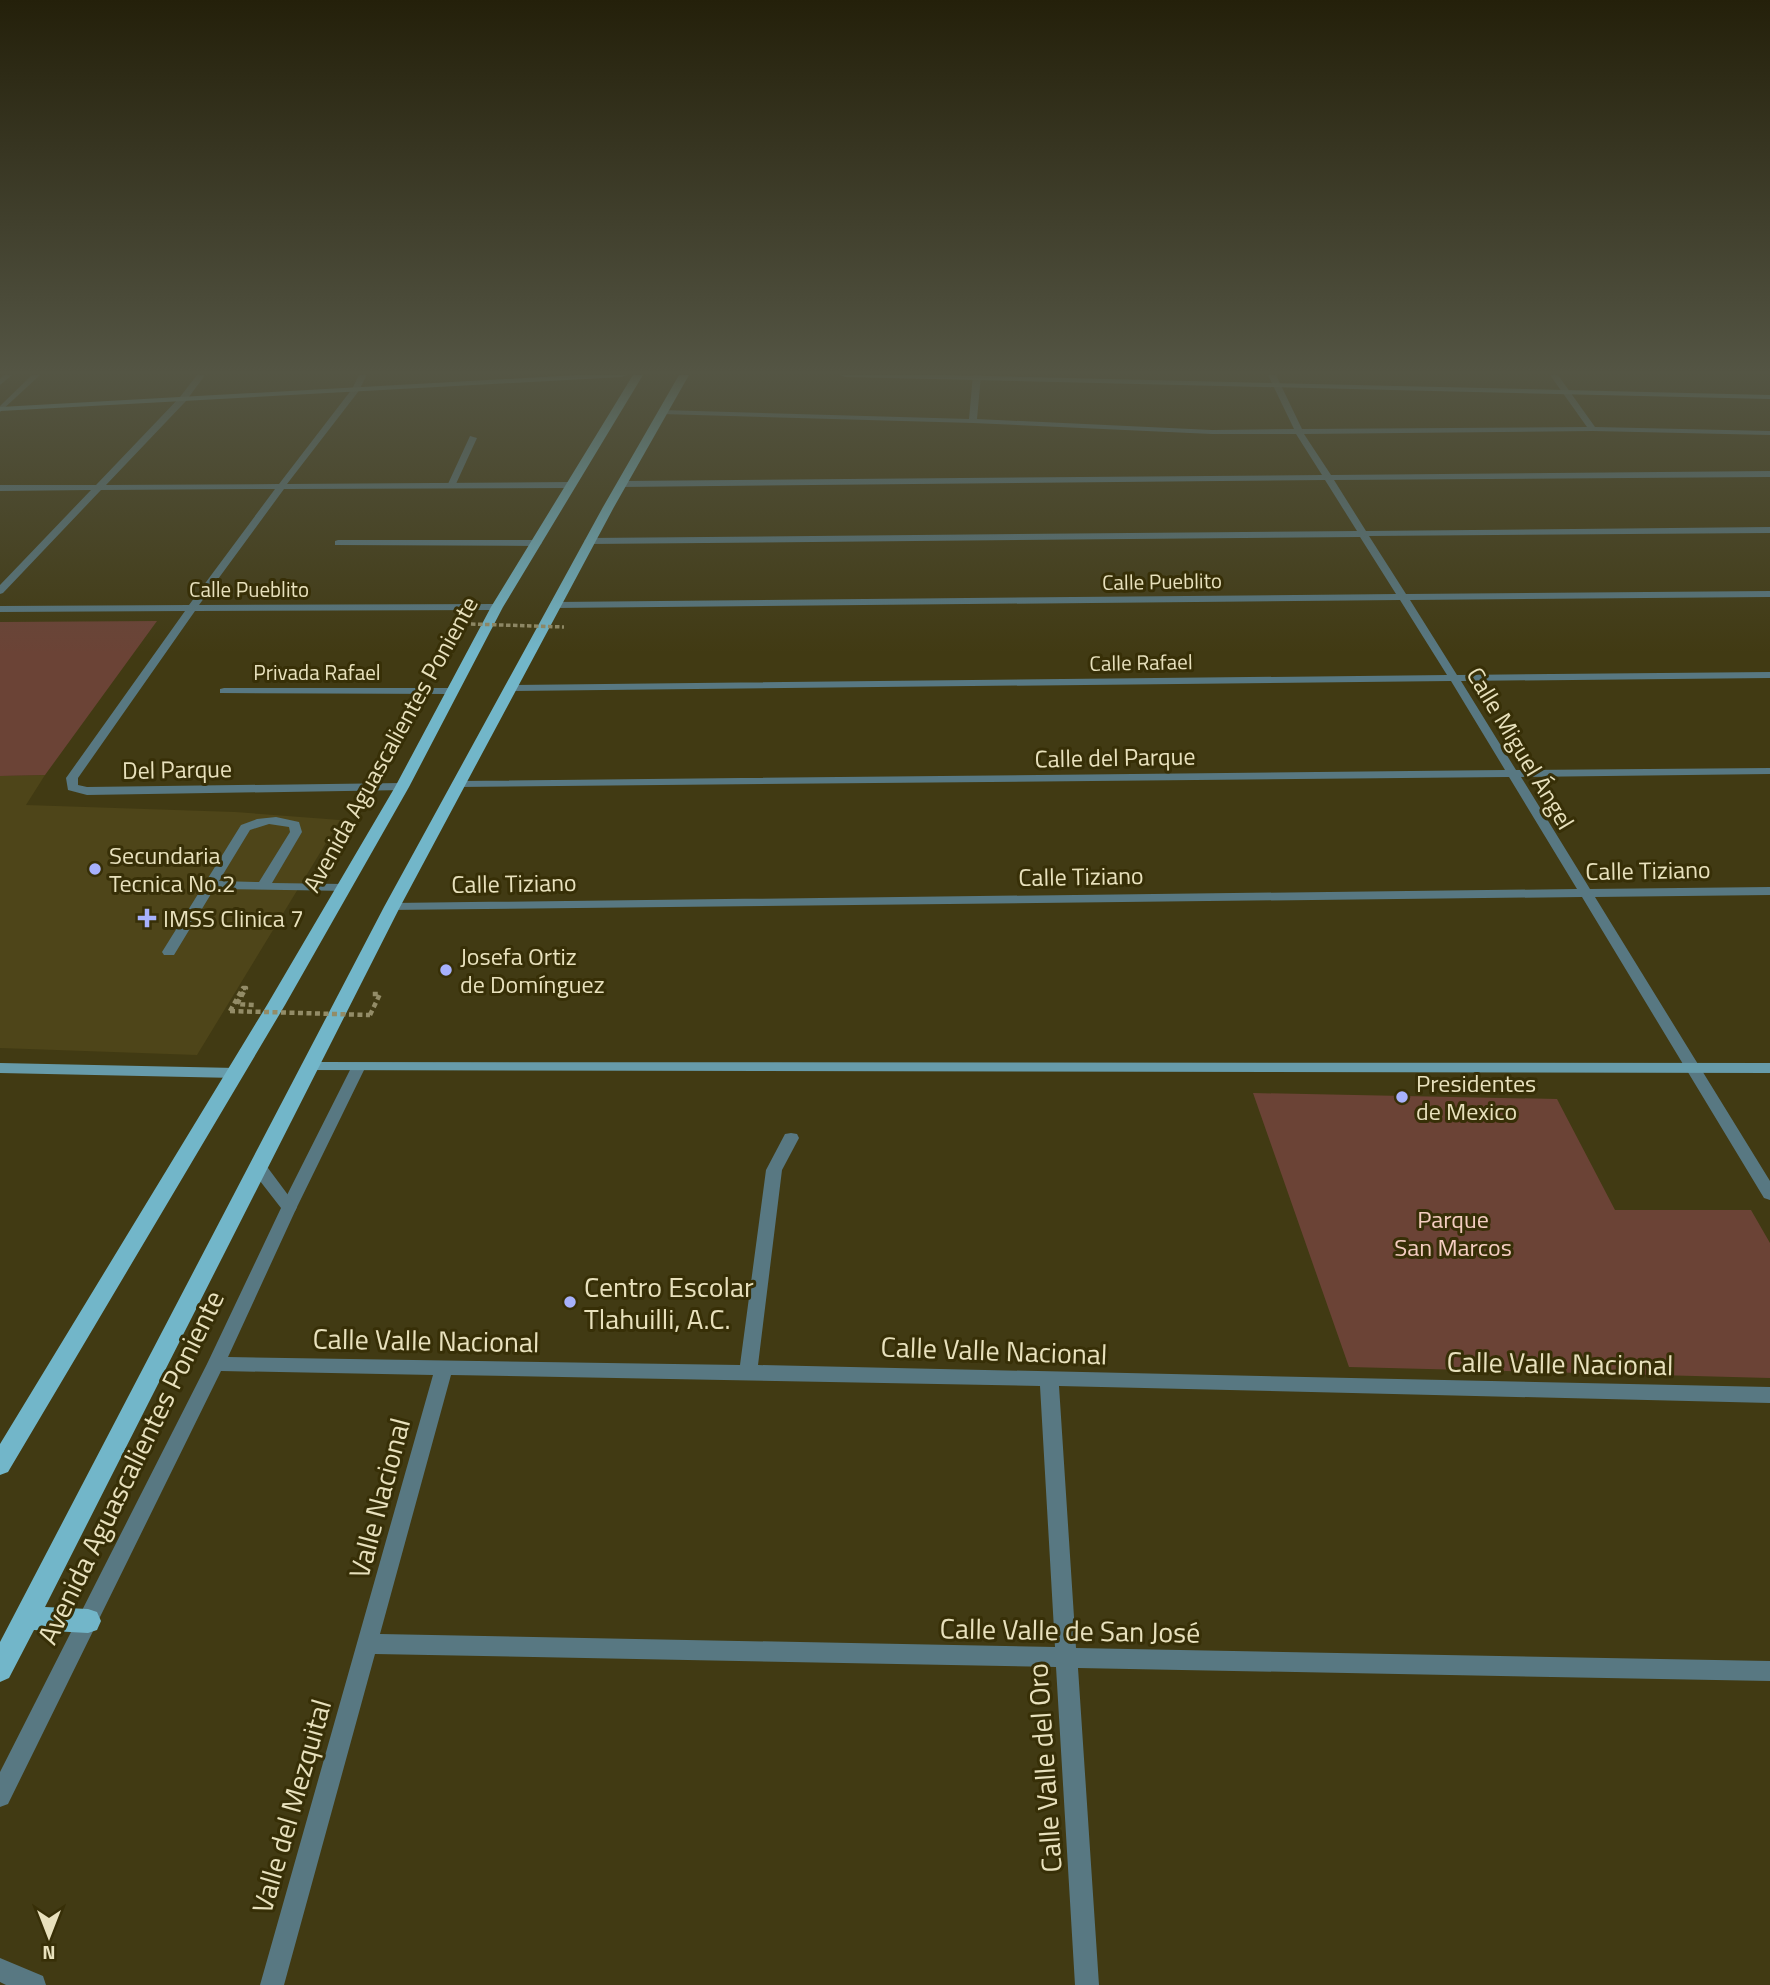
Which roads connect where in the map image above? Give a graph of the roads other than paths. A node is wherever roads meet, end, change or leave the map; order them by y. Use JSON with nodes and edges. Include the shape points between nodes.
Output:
{"nodes":[{"id":1,"x":118,"y":468,"type":"edge"},
{"id":2,"x":294,"y":468,"type":"edge"},
{"id":3,"x":459,"y":468,"type":"edge"},
{"id":4,"x":581,"y":468,"type":"edge"},
{"id":5,"x":630,"y":468,"type":"edge"},
{"id":6,"x":1322,"y":468,"type":"edge"},
{"id":7,"x":1770,"y":474,"type":"edge"},
{"id":8,"x":1328,"y":477,"type":"junction"},
{"id":9,"x":621,"y":484,"type":"junction"},
{"id":10,"x":570,"y":485,"type":"junction"},
{"id":11,"x":279,"y":486,"type":"junction"},
{"id":12,"x":451,"y":486,"type":"junction"},
{"id":13,"x":0,"y":488,"type":"edge"},
{"id":14,"x":99,"y":488,"type":"junction"},
{"id":15,"x":1770,"y":530,"type":"edge"},
{"id":16,"x":1364,"y":533,"type":"junction"},
{"id":17,"x":589,"y":541,"type":"junction"},
{"id":18,"x":338,"y":543,"type":"dead end"},
{"id":19,"x":537,"y":543,"type":"junction"},
{"id":20,"x":0,"y":591,"type":"edge"},
{"id":21,"x":1770,"y":594,"type":"edge"},
{"id":22,"x":1404,"y":598,"type":"junction"},
{"id":23,"x":555,"y":605,"type":"junction"},
{"id":24,"x":497,"y":607,"type":"junction"},
{"id":25,"x":194,"y":608,"type":"junction"},
{"id":26,"x":0,"y":609,"type":"edge"},
{"id":27,"x":1770,"y":675,"type":"edge"},
{"id":28,"x":1454,"y":678,"type":"junction"},
{"id":29,"x":513,"y":688,"type":"junction"},
{"id":30,"x":224,"y":691,"type":"dead end"},
{"id":31,"x":452,"y":691,"type":"junction"},
{"id":32,"x":1770,"y":771,"type":"edge"},
{"id":33,"x":1511,"y":774,"type":"junction"},
{"id":34,"x":461,"y":785,"type":"junction"},
{"id":35,"x":402,"y":787,"type":"junction"},
{"id":36,"x":209,"y":885,"type":"junction"},
{"id":37,"x":263,"y":886,"type":"junction"},
{"id":38,"x":344,"y":888,"type":"junction"},
{"id":39,"x":1770,"y":891,"type":"edge"},
{"id":40,"x":1585,"y":893,"type":"junction"},
{"id":41,"x":392,"y":907,"type":"junction"},
{"id":42,"x":169,"y":953,"type":"dead end"},
{"id":43,"x":0,"y":1068,"type":"edge"},
{"id":44,"x":310,"y":1068,"type":"junction"},
{"id":45,"x":358,"y":1068,"type":"junction"},
{"id":46,"x":1770,"y":1068,"type":"edge"},
{"id":47,"x":1692,"y":1069,"type":"junction"},
{"id":48,"x":236,"y":1073,"type":"junction"},
{"id":49,"x":791,"y":1138,"type":"dead end"},
{"id":50,"x":258,"y":1168,"type":"junction"},
{"id":51,"x":1770,"y":1194,"type":"edge"},
{"id":52,"x":289,"y":1207,"type":"junction"},
{"id":53,"x":216,"y":1364,"type":"junction"},
{"id":54,"x":444,"y":1368,"type":"junction"},
{"id":55,"x":748,"y":1372,"type":"junction"},
{"id":56,"x":1049,"y":1380,"type":"junction"},
{"id":57,"x":1770,"y":1395,"type":"edge"},
{"id":58,"x":0,"y":1465,"type":"edge"},
{"id":59,"x":27,"y":1618,"type":"junction"},
{"id":60,"x":88,"y":1621,"type":"junction"},
{"id":61,"x":369,"y":1644,"type":"junction"},
{"id":62,"x":1066,"y":1658,"type":"junction"},
{"id":63,"x":0,"y":1669,"type":"edge"},
{"id":64,"x":1770,"y":1671,"type":"edge"},
{"id":65,"x":0,"y":1796,"type":"edge"},
{"id":66,"x":0,"y":1970,"type":"edge"},
{"id":67,"x":34,"y":1985,"type":"edge"},
{"id":68,"x":272,"y":1985,"type":"edge"},
{"id":69,"x":1087,"y":1985,"type":"edge"}],
"edges":[{"from":1,"to":14,"type":"street"},
{"from":2,"to":11,"type":"street"},
{"from":3,"to":12,"type":"street"},
{"from":4,"to":10,"type":"main road","name":"Avenida Aguascalientes Poniente"},
{"from":5,"to":9,"type":"main road","name":"Avenida Aguascalientes Poniente"},
{"from":6,"to":8,"type":"street","name":"Calle Miguel Ángel"},
{"from":7,"to":8,"type":"street"},
{"from":8,"to":9,"type":"street"},
{"from":8,"to":16,"type":"street","name":"Calle Miguel Ángel"},
{"from":9,"to":17,"type":"main road","name":"Avenida Aguascalientes Poniente"},
{"from":10,"to":12,"type":"street"},
{"from":10,"to":19,"type":"main road","name":"Avenida Aguascalientes Poniente"},
{"from":11,"to":12,"type":"street"},
{"from":11,"to":14,"type":"street"},
{"from":11,"to":25,"type":"street"},
{"from":13,"to":14,"type":"street"},
{"from":14,"to":20,"type":"street"},
{"from":15,"to":16,"type":"street"},
{"from":16,"to":17,"type":"street"},
{"from":16,"to":22,"type":"street","name":"Calle Miguel Ángel"},
{"from":17,"to":23,"type":"main road","name":"Avenida Aguascalientes Poniente"},
{"from":18,"to":19,"type":"street"},
{"from":19,"to":24,"type":"main road","name":"Avenida Aguascalientes Poniente"},
{"from":21,"to":22,"type":"street","name":"Calle Pueblito"},
{"from":22,"to":23,"type":"street","name":"Calle Pueblito"},
{"from":22,"to":28,"type":"street","name":"Calle Miguel Ángel"},
{"from":23,"to":29,"type":"main road","name":"Avenida Aguascalientes Poniente"},
{"from":24,"to":25,"type":"street","name":"Calle Pueblito"},
{"from":24,"to":31,"type":"main road","name":"Avenida Aguascalientes Poniente"},
{"from":25,"to":26,"type":"street","name":"Calle Pueblito"},
{"from":25,"to":35,"type":"street","name":"Del Parque","via":[[72,778],[72,787],[100,791]]},
{"from":27,"to":28,"type":"street","name":"Calle Rafael"},
{"from":28,"to":29,"type":"street","name":"Calle Rafael"},
{"from":28,"to":33,"type":"street","name":"Calle Miguel Ángel"},
{"from":29,"to":34,"type":"main road","name":"Avenida Aguascalientes Poniente"},
{"from":30,"to":31,"type":"street","name":"Privada Rafael"},
{"from":31,"to":35,"type":"main road","name":"Avenida Aguascalientes Poniente"},
{"from":32,"to":33,"type":"street","name":"Calle del Parque"},
{"from":33,"to":34,"type":"street","name":"Calle del Parque"},
{"from":33,"to":40,"type":"street","name":"Calle Miguel Ángel"},
{"from":34,"to":41,"type":"main road","name":"Avenida Aguascalientes Poniente"},
{"from":35,"to":38,"type":"main road","name":"Avenida Aguascalientes Poniente"},
{"from":36,"to":37,"type":"street"},
{"from":36,"to":37,"type":"street","via":[[245,828],[268,820],[295,825],[296,832]]},
{"from":36,"to":42,"type":"street"},
{"from":37,"to":38,"type":"street"},
{"from":38,"to":48,"type":"main road","name":"Avenida Aguascalientes Poniente"},
{"from":39,"to":40,"type":"street","name":"Calle Tiziano"},
{"from":40,"to":41,"type":"street","name":"Calle Tiziano"},
{"from":40,"to":47,"type":"street","name":"Calle Miguel Ángel"},
{"from":41,"to":44,"type":"main road","name":"Avenida Aguascalientes Poniente"},
{"from":43,"to":48,"type":"street"},
{"from":44,"to":45,"type":"street"},
{"from":44,"to":50,"type":"main road","name":"Avenida Aguascalientes Poniente"},
{"from":45,"to":47,"type":"street"},
{"from":45,"to":52,"type":"street","name":"Avenida Aguascalientes Poniente"},
{"from":46,"to":47,"type":"street"},
{"from":47,"to":51,"type":"street","name":"Calle Miguel Ángel"},
{"from":48,"to":58,"type":"main road","name":"Avenida Aguascalientes Poniente"},
{"from":49,"to":55,"type":"street","via":[[774,1170]]},
{"from":50,"to":52,"type":"street"},
{"from":50,"to":59,"type":"main road","name":"Avenida Aguascalientes Poniente"},
{"from":52,"to":53,"type":"street","name":"Avenida Aguascalientes Poniente"},
{"from":53,"to":54,"type":"street","name":"Calle Valle Nacional"},
{"from":53,"to":60,"type":"street","name":"Avenida Aguascalientes Poniente"},
{"from":54,"to":55,"type":"street","name":"Calle Valle Nacional"},
{"from":54,"to":61,"type":"street","name":"Valle Nacional"},
{"from":55,"to":56,"type":"street","name":"Calle Valle Nacional"},
{"from":56,"to":57,"type":"street","name":"Calle Valle Nacional"},
{"from":56,"to":62,"type":"street","name":"Calle Valle del Oro"},
{"from":59,"to":60,"type":"main road"},
{"from":59,"to":63,"type":"main road","name":"Avenida Aguascalientes Poniente"},
{"from":60,"to":65,"type":"street","name":"Avenida Aguascalientes Poniente"},
{"from":61,"to":62,"type":"street","name":"Calle Valle de San José"},
{"from":61,"to":68,"type":"street","name":"Valle del Mezquital"},
{"from":62,"to":64,"type":"street","name":"Calle Valle de San José"},
{"from":62,"to":69,"type":"street","name":"Calle Valle del Oro"},
{"from":66,"to":67,"type":"street"}]}
